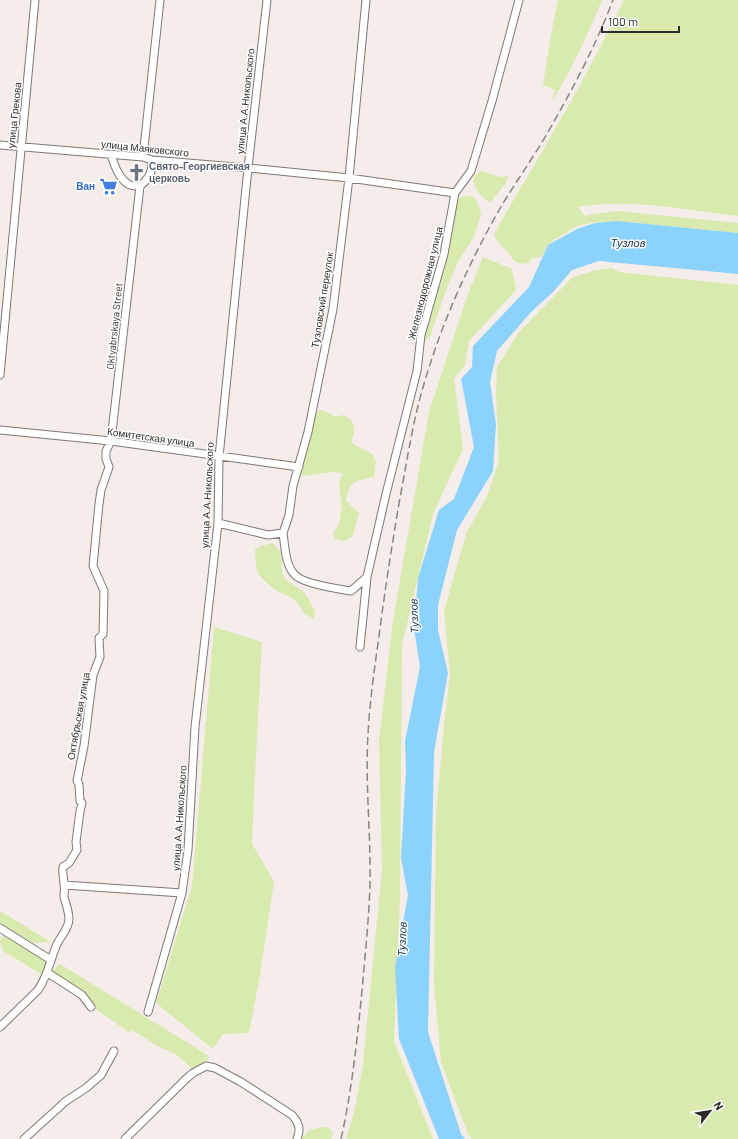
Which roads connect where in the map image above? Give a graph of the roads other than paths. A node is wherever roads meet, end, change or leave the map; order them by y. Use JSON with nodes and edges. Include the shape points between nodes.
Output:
{"nodes":[{"id":1,"x":35,"y":0,"type":"edge"},
{"id":2,"x":160,"y":0,"type":"edge"},
{"id":3,"x":267,"y":0,"type":"edge"},
{"id":4,"x":366,"y":0,"type":"edge"},
{"id":5,"x":519,"y":0,"type":"edge"},
{"id":6,"x":0,"y":145,"type":"edge"},
{"id":7,"x":21,"y":147,"type":"junction"},
{"id":8,"x":111,"y":154,"type":"junction"},
{"id":9,"x":143,"y":157,"type":"junction"},
{"id":10,"x":152,"y":160,"type":"junction"},
{"id":11,"x":248,"y":168,"type":"junction"},
{"id":12,"x":349,"y":178,"type":"junction"},
{"id":13,"x":140,"y":186,"type":"junction"},
{"id":14,"x":454,"y":193,"type":"junction"},
{"id":15,"x":0,"y":375,"type":"edge"},
{"id":16,"x":0,"y":430,"type":"edge"},
{"id":17,"x":111,"y":441,"type":"junction"},
{"id":18,"x":219,"y":457,"type":"junction"},
{"id":19,"x":299,"y":467,"type":"junction"},
{"id":20,"x":218,"y":523,"type":"junction"},
{"id":21,"x":283,"y":533,"type":"junction"},
{"id":22,"x":367,"y":577,"type":"junction"},
{"id":23,"x":360,"y":647,"type":"dead end"},
{"id":24,"x":64,"y":885,"type":"junction"},
{"id":25,"x":182,"y":893,"type":"junction"},
{"id":26,"x":0,"y":928,"type":"edge"},
{"id":27,"x":51,"y":960,"type":"junction"},
{"id":28,"x":48,"y":973,"type":"junction"},
{"id":29,"x":91,"y":1007,"type":"dead end"},
{"id":30,"x":148,"y":1012,"type":"dead end"},
{"id":31,"x":0,"y":1027,"type":"edge"},
{"id":32,"x":114,"y":1051,"type":"dead end"},
{"id":33,"x":24,"y":1139,"type":"edge"},
{"id":34,"x":125,"y":1139,"type":"edge"},
{"id":35,"x":297,"y":1139,"type":"edge"}],
"edges":[{"from":1,"to":7,"type":"street","name":"улица Грекова"},
{"from":2,"to":9,"type":"street"},
{"from":3,"to":11,"type":"street","name":"улица А.А.Никольского"},
{"from":4,"to":12,"type":"street","name":"Тузловский переулок"},
{"from":5,"to":14,"type":"street","name":"Железнодорожная улица","via":[[471,171]]},
{"from":6,"to":7,"type":"street","name":"улица Маяковского"},
{"from":7,"to":8,"type":"street","name":"улица Маяковского"},
{"from":7,"to":15,"type":"street","name":"улица Грекова"},
{"from":8,"to":9,"type":"street","name":"улица Маяковского"},
{"from":8,"to":13,"type":"street","via":[[115,168],[125,181],[130,185]]},
{"from":9,"to":10,"type":"street","name":"улица Маяковского"},
{"from":10,"to":11,"type":"street","name":"улица Маяковского"},
{"from":10,"to":13,"type":"street","via":[[150,175]]},
{"from":11,"to":12,"type":"street","name":"улица Маяковского"},
{"from":11,"to":18,"type":"street","name":"улица А.А.Никольского"},
{"from":12,"to":14,"type":"street","name":"улица Маяковского"},
{"from":12,"to":19,"type":"street","name":"Тузловский переулок","via":[[333,309]]},
{"from":13,"to":17,"type":"street","name":"Oktyabrskaya Street"},
{"from":14,"to":22,"type":"street","name":"Железнодорожная улица","via":[[444,254],[421,335],[417,371]]},
{"from":16,"to":17,"type":"street","name":"Комитетская улица"},
{"from":17,"to":18,"type":"street","name":"Комитетская улица"},
{"from":17,"to":24,"type":"street","name":"Oktyabrskaya Street","via":[[106,451],[108,467],[101,490],[93,566],[104,591],[103,634],[99,638],[100,657],[93,675],[77,781],[82,803],[77,850],[69,864],[63,866]]},
{"from":18,"to":19,"type":"street","name":"Комитетская улица"},
{"from":18,"to":20,"type":"street","name":"улица А.А.Никольского"},
{"from":19,"to":21,"type":"street","name":"Тузловский переулок","via":[[293,486],[290,515]]},
{"from":20,"to":21,"type":"street","via":[[268,535]]},
{"from":20,"to":25,"type":"street","name":"улица А.А.Никольского","via":[[195,727],[188,850]]},
{"from":21,"to":22,"type":"street","via":[[287,559],[294,575],[300,579],[351,591]]},
{"from":22,"to":23,"type":"street","name":"Железнодорожная улица"},
{"from":24,"to":25,"type":"street"},
{"from":24,"to":27,"type":"street","via":[[69,920]]},
{"from":25,"to":30,"type":"street","name":"улица А.А.Никольского"},
{"from":26,"to":27,"type":"street"},
{"from":27,"to":28,"type":"street"},
{"from":28,"to":29,"type":"street","via":[[82,995]]},
{"from":28,"to":31,"type":"street","via":[[38,990]]},
{"from":32,"to":33,"type":"street","via":[[101,1076],[66,1101]]},
{"from":34,"to":35,"type":"street","via":[[187,1078],[206,1066],[222,1071],[292,1115],[299,1126]]}]}
